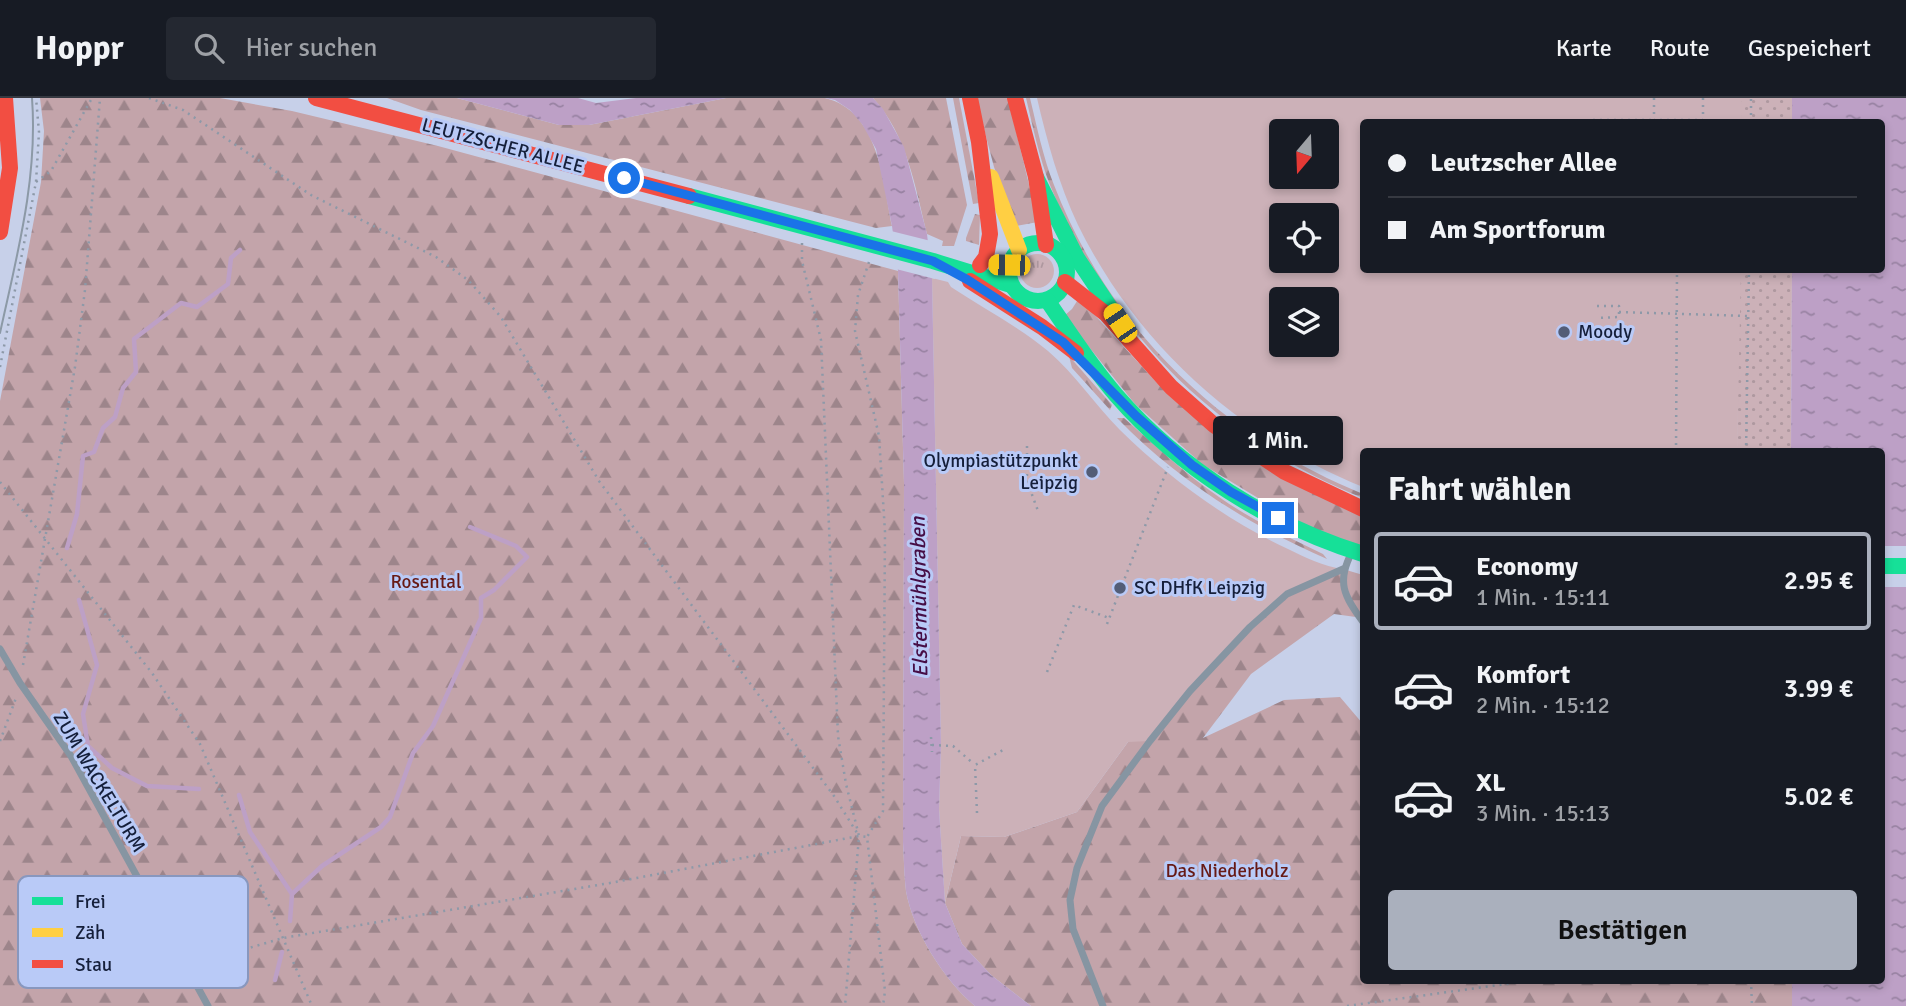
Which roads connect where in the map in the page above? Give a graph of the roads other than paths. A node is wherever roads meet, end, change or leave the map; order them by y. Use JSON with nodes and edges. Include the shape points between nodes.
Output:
{"nodes":[{"id":1,"x":5,"y":98,"type":"edge"},
{"id":2,"x":316,"y":98,"type":"edge"},
{"id":3,"x":970,"y":98,"type":"edge"},
{"id":4,"x":1015,"y":98,"type":"edge"},
{"id":5,"x":979,"y":142,"type":"junction"},
{"id":6,"x":1036,"y":177,"type":"junction"},
{"id":7,"x":0,"y":232,"type":"edge"},
{"id":8,"x":1046,"y":245,"type":"junction"},
{"id":9,"x":1019,"y":250,"type":"junction"},
{"id":10,"x":933,"y":261,"type":"junction"},
{"id":11,"x":980,"y":265,"type":"junction"},
{"id":12,"x":1009,"y":265,"type":"junction"},
{"id":13,"x":1065,"y":282,"type":"junction"},
{"id":14,"x":1012,"y":285,"type":"junction"},
{"id":15,"x":1047,"y":300,"type":"junction"},
{"id":16,"x":1135,"y":345,"type":"junction"},
{"id":17,"x":1116,"y":395,"type":"junction"},
{"id":18,"x":1360,"y":508,"type":"edge"},
{"id":19,"x":1358,"y":552,"type":"edge"},
{"id":20,"x":1885,"y":566,"type":"edge"},
{"id":21,"x":1906,"y":566,"type":"edge"},
{"id":22,"x":1343,"y":569,"type":"junction"},
{"id":23,"x":1360,"y":618,"type":"edge"},
{"id":24,"x":0,"y":649,"type":"edge"},
{"id":25,"x":137,"y":876,"type":"edge"},
{"id":26,"x":198,"y":988,"type":"edge"},
{"id":27,"x":208,"y":1006,"type":"edge"},
{"id":28,"x":1103,"y":1006,"type":"edge"}],
"edges":[{"from":1,"to":7,"type":"main road","via":[[10,168]]},
{"from":2,"to":10,"type":"main road","name":"LEUTZSCHER ALLEE"},
{"from":3,"to":5,"type":"main road"},
{"from":4,"to":6,"type":"main road"},
{"from":5,"to":9,"type":"main road"},
{"from":5,"to":11,"type":"main road","via":[[990,234]]},
{"from":6,"to":8,"type":"main road"},
{"from":6,"to":16,"type":"main road","via":[[1077,258]]},
{"from":8,"to":9,"type":"main road","via":[[1032,244]]},
{"from":8,"to":13,"type":"main road","via":[[1066,263]]},
{"from":9,"to":12,"type":"main road"},
{"from":10,"to":11,"type":"main road","name":"LEUTZSCHER ALLEE"},
{"from":10,"to":14,"type":"main road","name":"LEUTZSCHER ALLEE"},
{"from":10,"to":17,"type":"main road","name":"LEUTZSCHER ALLEE","via":[[1063,342]]},
{"from":11,"to":12,"type":"main road","name":"LEUTZSCHER ALLEE"},
{"from":12,"to":14,"type":"main road"},
{"from":13,"to":15,"type":"main road"},
{"from":13,"to":16,"type":"main road","via":[[1095,303]]},
{"from":14,"to":15,"type":"main road","via":[[1023,298]]},
{"from":15,"to":17,"type":"main road"},
{"from":16,"to":18,"type":"main road","via":[[1171,387],[1212,424],[1273,466]]},
{"from":17,"to":19,"type":"main road","via":[[1197,469],[1256,507]]},
{"from":19,"to":22,"type":"lane"},
{"from":20,"to":21,"type":"main road"},
{"from":22,"to":23,"type":"lane","via":[[1346,599]]},
{"from":22,"to":28,"type":"lane","via":[[1287,594],[1250,627],[1174,711],[1102,806],[1077,868],[1070,900],[1073,929]]},
{"from":24,"to":25,"type":"lane","name":"ZUM WACKELTURM","via":[[71,756]]},
{"from":26,"to":27,"type":"lane","name":"ZUM WACKELTURM"}]}
